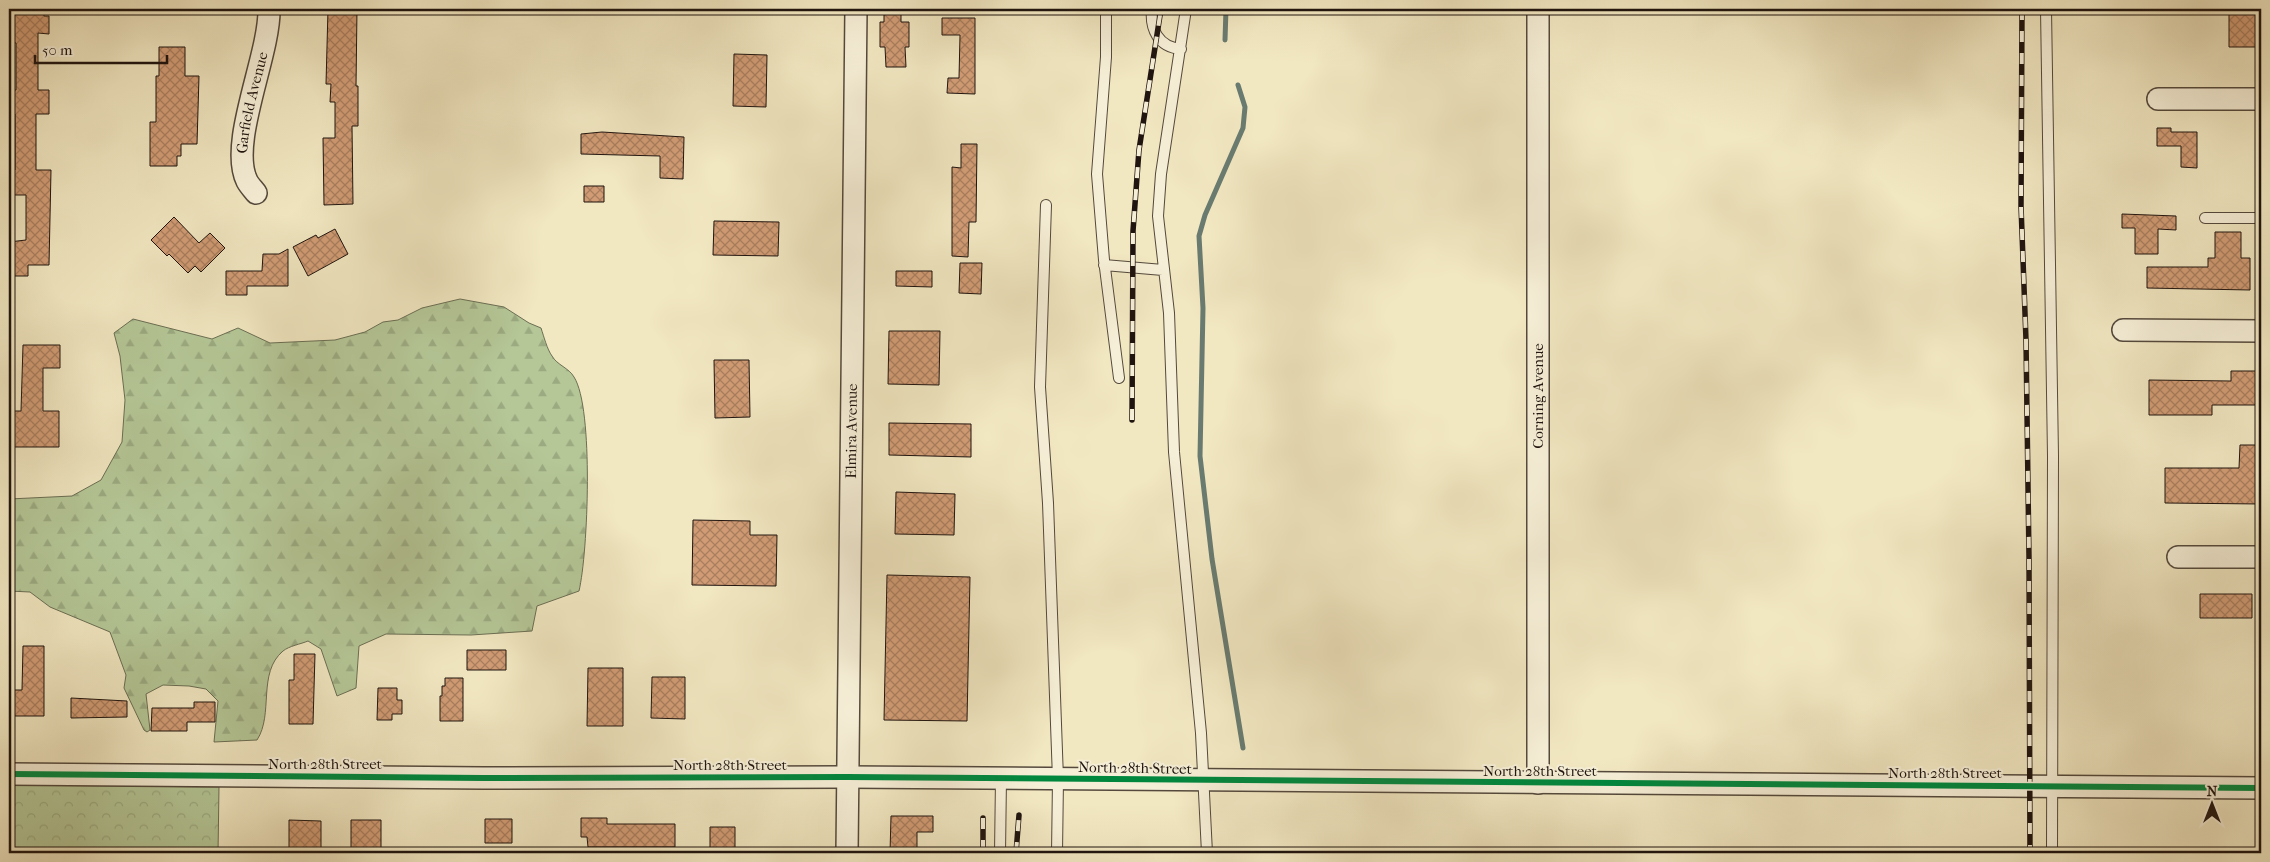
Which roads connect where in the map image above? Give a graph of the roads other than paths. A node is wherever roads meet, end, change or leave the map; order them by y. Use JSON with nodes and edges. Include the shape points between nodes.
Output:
{"nodes":[{"id":1,"x":269,"y":9,"type":"edge"},
{"id":2,"x":856,"y":9,"type":"edge"},
{"id":3,"x":1106,"y":9,"type":"edge"},
{"id":4,"x":1152,"y":9,"type":"edge"},
{"id":5,"x":1186,"y":9,"type":"edge"},
{"id":6,"x":1538,"y":9,"type":"edge"},
{"id":7,"x":2046,"y":9,"type":"edge"},
{"id":8,"x":1181,"y":49,"type":"junction"},
{"id":9,"x":2158,"y":99,"type":"dead end"},
{"id":10,"x":2261,"y":99,"type":"edge"},
{"id":11,"x":256,"y":193,"type":"dead end"},
{"id":12,"x":1046,"y":205,"type":"dead end"},
{"id":13,"x":2205,"y":218,"type":"dead end"},
{"id":14,"x":2261,"y":218,"type":"edge"},
{"id":15,"x":1104,"y":265,"type":"junction"},
{"id":16,"x":1163,"y":270,"type":"junction"},
{"id":17,"x":2123,"y":330,"type":"dead end"},
{"id":18,"x":2261,"y":331,"type":"edge"},
{"id":19,"x":1119,"y":378,"type":"dead end"},
{"id":20,"x":2178,"y":557,"type":"dead end"},
{"id":21,"x":2261,"y":558,"type":"edge"},
{"id":22,"x":9,"y":774,"type":"edge"},
{"id":23,"x":848,"y":777,"type":"junction"},
{"id":24,"x":1001,"y":778,"type":"junction"},
{"id":25,"x":1058,"y":779,"type":"junction"},
{"id":26,"x":1203,"y":781,"type":"junction"},
{"id":27,"x":1538,"y":783,"type":"junction"},
{"id":28,"x":2054,"y":786,"type":"junction"},
{"id":29,"x":2261,"y":788,"type":"edge"},
{"id":30,"x":847,"y":853,"type":"edge"},
{"id":31,"x":1000,"y":853,"type":"edge"},
{"id":32,"x":1057,"y":853,"type":"edge"},
{"id":33,"x":1207,"y":853,"type":"edge"},
{"id":34,"x":2052,"y":853,"type":"edge"}],
"edges":[{"from":1,"to":11,"type":"street","name":"Garfield Avenue","via":[[270,23],[246,124],[243,152],[247,180]]},
{"from":2,"to":23,"type":"street","name":"Elmira Avenue"},
{"from":3,"to":15,"type":"lane","via":[[1097,174]]},
{"from":4,"to":8,"type":"lane","via":[[1156,36],[1168,46]]},
{"from":5,"to":8,"type":"lane"},
{"from":6,"to":27,"type":"street","name":"Corning Avenue"},
{"from":7,"to":28,"type":"lane"},
{"from":8,"to":16,"type":"lane","via":[[1158,197]]},
{"from":9,"to":10,"type":"street"},
{"from":12,"to":25,"type":"lane","via":[[1040,387],[1048,503]]},
{"from":13,"to":14,"type":"lane"},
{"from":15,"to":16,"type":"lane"},
{"from":15,"to":19,"type":"lane"},
{"from":16,"to":26,"type":"lane","via":[[1169,314],[1174,452]]},
{"from":17,"to":18,"type":"street"},
{"from":20,"to":21,"type":"street"},
{"from":22,"to":23,"type":"street","name":"North 28th Street"},
{"from":23,"to":24,"type":"street","name":"North 28th Street"},
{"from":23,"to":30,"type":"street","name":"Elmira Avenue"},
{"from":24,"to":25,"type":"street","name":"North 28th Street"},
{"from":24,"to":31,"type":"lane"},
{"from":25,"to":26,"type":"street","name":"North 28th Street"},
{"from":25,"to":32,"type":"lane"},
{"from":26,"to":27,"type":"street","name":"North 28th Street"},
{"from":26,"to":33,"type":"lane"},
{"from":27,"to":28,"type":"street","name":"North 28th Street"},
{"from":28,"to":29,"type":"street","name":"North 28th Street"},
{"from":28,"to":34,"type":"lane"}]}
